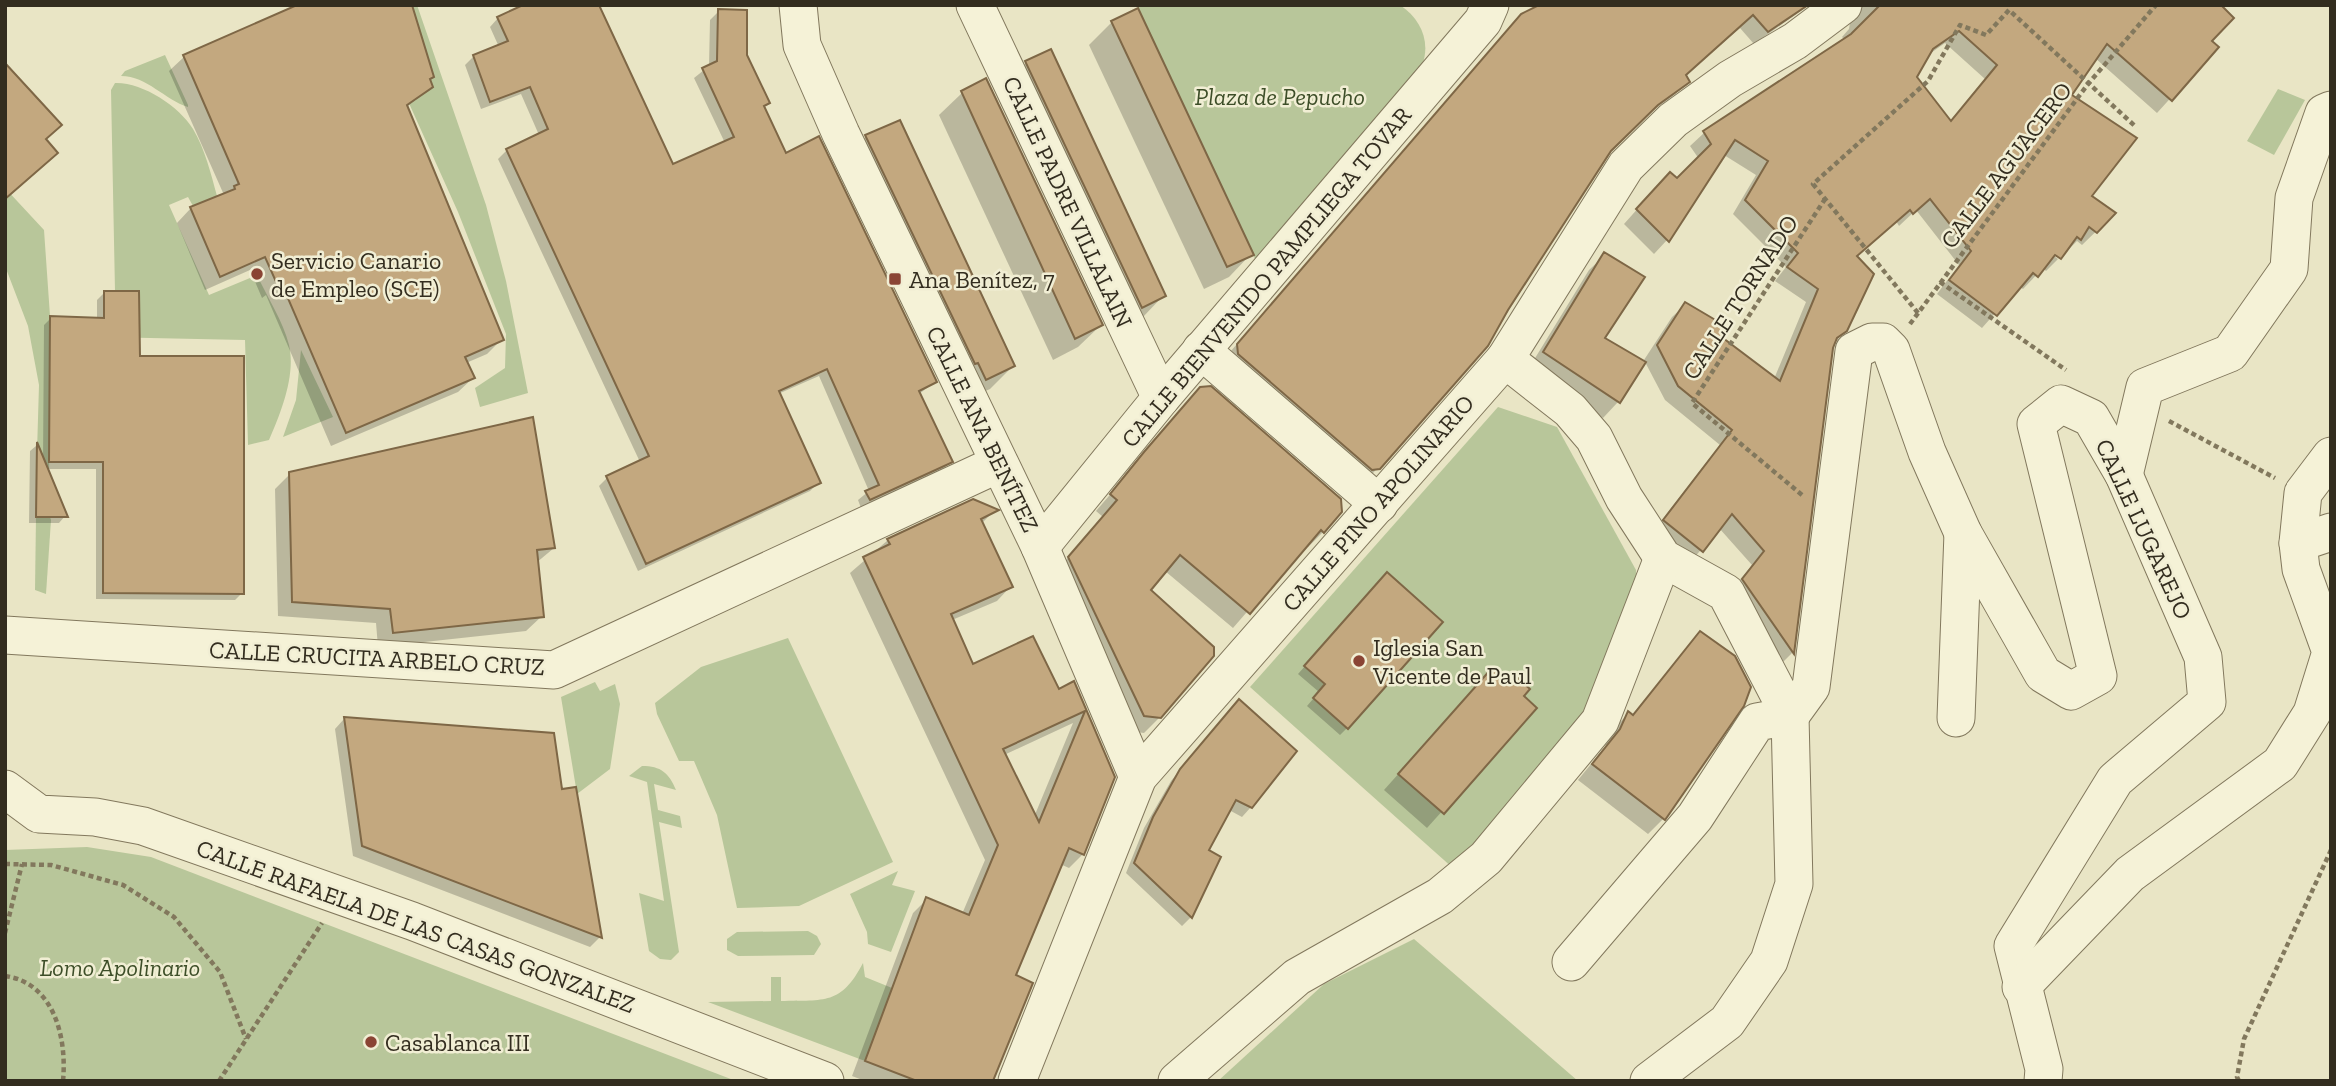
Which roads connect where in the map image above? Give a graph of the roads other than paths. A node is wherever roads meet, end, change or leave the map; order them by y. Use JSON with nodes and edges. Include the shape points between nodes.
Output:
{"nodes":[{"id":1,"x":798,"y":5,"type":"edge"},
{"id":2,"x":975,"y":5,"type":"edge"},
{"id":3,"x":1490,"y":5,"type":"edge"},
{"id":4,"x":1843,"y":5,"type":"edge"},
{"id":5,"x":2331,"y":110,"type":"edge"},
{"id":6,"x":1201,"y":350,"type":"junction"},
{"id":7,"x":1505,"y":359,"type":"junction"},
{"id":8,"x":1161,"y":398,"type":"junction"},
{"id":9,"x":2331,"y":456,"type":"edge"},
{"id":10,"x":998,"y":464,"type":"junction"},
{"id":11,"x":2124,"y":475,"type":"junction"},
{"id":12,"x":1379,"y":504,"type":"junction"},
{"id":13,"x":1963,"y":533,"type":"junction"},
{"id":14,"x":2314,"y":537,"type":"edge"},
{"id":15,"x":1040,"y":547,"type":"junction"},
{"id":16,"x":1663,"y":558,"type":"junction"},
{"id":17,"x":5,"y":635,"type":"edge"},
{"id":18,"x":1790,"y":716,"type":"junction"},
{"id":19,"x":1956,"y":718,"type":"dead end"},
{"id":20,"x":1138,"y":777,"type":"junction"},
{"id":21,"x":5,"y":789,"type":"edge"},
{"id":22,"x":1571,"y":962,"type":"dead end"},
{"id":23,"x":2021,"y":987,"type":"junction"},
{"id":24,"x":825,"y":1081,"type":"edge"},
{"id":25,"x":1017,"y":1081,"type":"edge"},
{"id":26,"x":1177,"y":1081,"type":"edge"},
{"id":27,"x":1649,"y":1081,"type":"edge"},
{"id":28,"x":2043,"y":1081,"type":"edge"}],
"edges":[{"from":1,"to":10,"type":"street","name":"CALLE ANA BENÍTEZ","via":[[802,45],[813,71]]},
{"from":2,"to":8,"type":"street","name":"CALLE PADRE VILLALAIN"},
{"from":3,"to":6,"type":"street","name":"CALLE BIENVENIDO PAMPLIEGA TOVAR","via":[[1483,21]]},
{"from":4,"to":7,"type":"street","name":"CALLE PINO APOLINARIO","via":[[1673,120],[1626,166]]},
{"from":5,"to":11,"type":"street","via":[[2324,113],[2294,198],[2290,270],[2231,354],[2145,387]]},
{"from":6,"to":8,"type":"street","name":"CALLE BIENVENIDO PAMPLIEGA TOVAR"},
{"from":6,"to":12,"type":"street"},
{"from":7,"to":12,"type":"street","name":"CALLE PINO APOLINARIO"},
{"from":7,"to":16,"type":"street","via":[[1570,410],[1594,439],[1624,498]]},
{"from":8,"to":15,"type":"street","name":"CALLE BIENVENIDO PAMPLIEGA TOVAR"},
{"from":9,"to":14,"type":"street","via":[[2303,493]]},
{"from":10,"to":15,"type":"street","name":"CALLE ANA BENÍTEZ"},
{"from":10,"to":17,"type":"street","name":"CALLE CRUCITA ARBELO CRUZ","via":[[554,670]]},
{"from":11,"to":13,"type":"street","name":"CALLE LUGAREJO","via":[[2091,418],[2062,404],[2036,424],[2098,676],[2071,691],[2043,674]]},
{"from":11,"to":23,"type":"street","name":"CALLE LUGAREJO","via":[[2203,657],[2207,702],[2115,780],[2012,946]]},
{"from":12,"to":20,"type":"street","name":"CALLE PINO APOLINARIO"},
{"from":13,"to":18,"type":"street","name":"CALLE LUGAREJO","via":[[1927,452],[1891,350],[1883,342],[1872,342],[1854,351],[1811,687]]},
{"from":13,"to":19,"type":"street"},
{"from":14,"to":23,"type":"street","via":[[2301,569],[2331,652],[2312,713],[2280,764],[2130,874]]},
{"from":15,"to":20,"type":"street","name":"CALLE ANA BENÍTEZ"},
{"from":16,"to":18,"type":"street","via":[[1726,593]]},
{"from":16,"to":26,"type":"street","via":[[1600,721],[1486,858],[1440,896],[1297,977]]},
{"from":18,"to":22,"type":"street","via":[[1757,722],[1695,817]]},
{"from":18,"to":27,"type":"street","via":[[1794,884],[1769,961],[1727,1022]]},
{"from":20,"to":25,"type":"street","name":"CALLE PINO APOLINARIO"},
{"from":21,"to":24,"type":"street","name":"CALLE RAFAELA DE LAS CASAS GONZALEZ","via":[[39,814],[143,826],[412,921]]},
{"from":23,"to":28,"type":"street","via":[[2044,1069]]}]}
